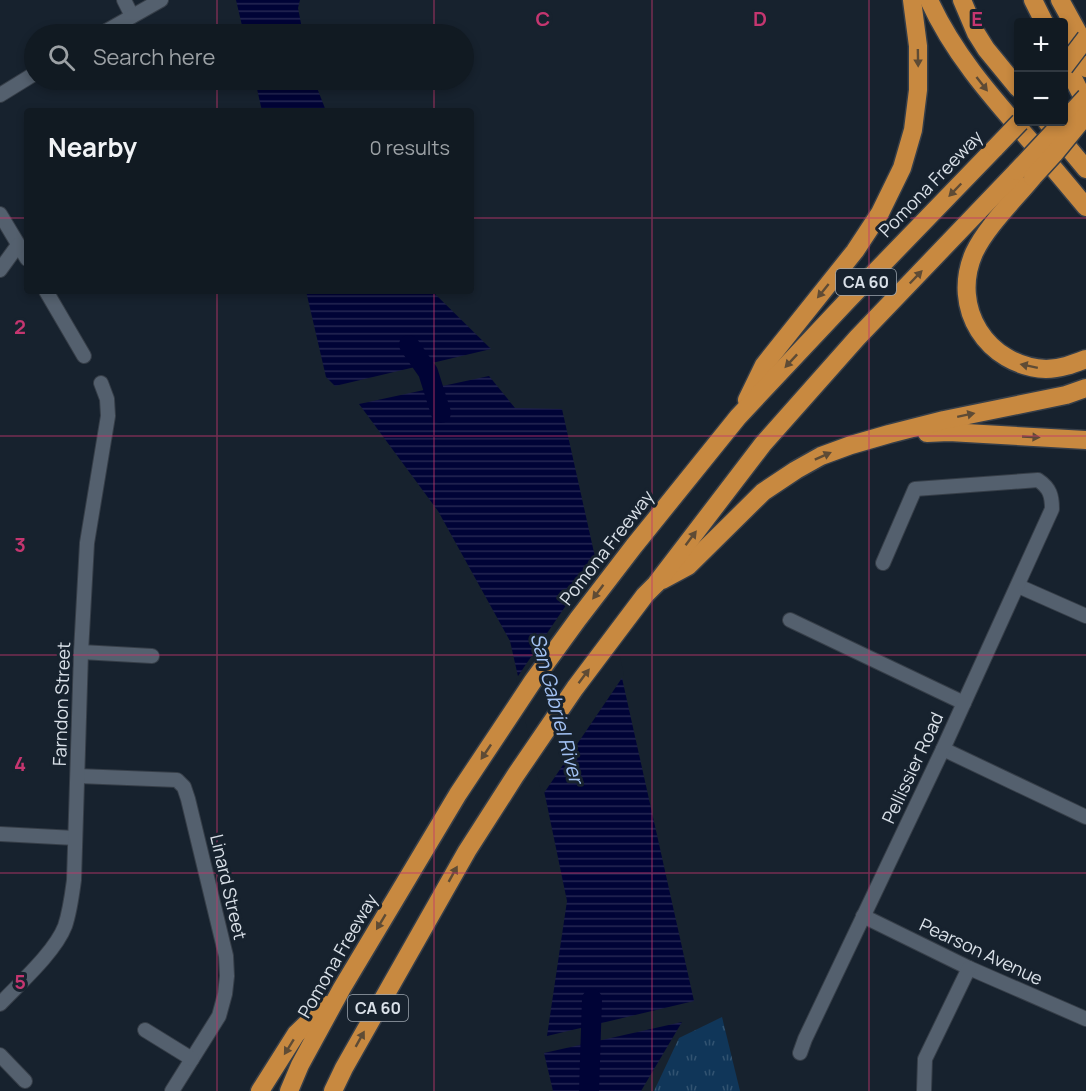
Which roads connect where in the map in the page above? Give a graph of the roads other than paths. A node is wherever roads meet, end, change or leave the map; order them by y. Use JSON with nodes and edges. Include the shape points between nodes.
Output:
{"nodes":[{"id":1,"x":124,"y":0,"type":"edge"},
{"id":2,"x":161,"y":0,"type":"edge"},
{"id":3,"x":912,"y":0,"type":"edge"},
{"id":4,"x":928,"y":0,"type":"edge"},
{"id":5,"x":962,"y":0,"type":"edge"},
{"id":6,"x":1033,"y":0,"type":"edge"},
{"id":7,"x":1048,"y":0,"type":"edge"},
{"id":8,"x":1060,"y":0,"type":"edge"},
{"id":9,"x":132,"y":16,"type":"junction"},
{"id":10,"x":1042,"y":18,"type":"edge"},
{"id":11,"x":1059,"y":18,"type":"edge"},
{"id":12,"x":118,"y":24,"type":"edge"},
{"id":13,"x":1068,"y":35,"type":"edge"},
{"id":14,"x":1086,"y":38,"type":"edge"},
{"id":15,"x":1086,"y":49,"type":"edge"},
{"id":16,"x":1068,"y":62,"type":"edge"},
{"id":17,"x":1068,"y":68,"type":"edge"},
{"id":18,"x":1086,"y":68,"type":"edge"},
{"id":19,"x":1067,"y":72,"type":"edge"},
{"id":20,"x":24,"y":80,"type":"edge"},
{"id":21,"x":1014,"y":82,"type":"edge"},
{"id":22,"x":0,"y":95,"type":"edge"},
{"id":23,"x":1086,"y":97,"type":"edge"},
{"id":24,"x":1086,"y":104,"type":"edge"},
{"id":25,"x":1086,"y":115,"type":"edge"},
{"id":26,"x":1068,"y":116,"type":"edge"},
{"id":27,"x":1016,"y":126,"type":"edge"},
{"id":28,"x":1050,"y":126,"type":"edge"},
{"id":29,"x":1059,"y":126,"type":"edge"},
{"id":30,"x":1086,"y":169,"type":"edge"},
{"id":31,"x":1025,"y":174,"type":"junction"},
{"id":32,"x":1086,"y":207,"type":"edge"},
{"id":33,"x":0,"y":214,"type":"edge"},
{"id":34,"x":18,"y":244,"type":"junction"},
{"id":35,"x":24,"y":254,"type":"edge"},
{"id":36,"x":0,"y":270,"type":"edge"},
{"id":37,"x":48,"y":294,"type":"edge"},
{"id":38,"x":84,"y":356,"type":"dead end"},
{"id":39,"x":1086,"y":359,"type":"edge"},
{"id":40,"x":101,"y":383,"type":"dead end"},
{"id":41,"x":1086,"y":388,"type":"edge"},
{"id":42,"x":734,"y":422,"type":"junction"},
{"id":43,"x":889,"y":434,"type":"junction"},
{"id":44,"x":1086,"y":440,"type":"edge"},
{"id":45,"x":883,"y":562,"type":"dead end"},
{"id":46,"x":1018,"y":586,"type":"junction"},
{"id":47,"x":650,"y":590,"type":"junction"},
{"id":48,"x":1086,"y":616,"type":"edge"},
{"id":49,"x":790,"y":620,"type":"dead end"},
{"id":50,"x":81,"y":652,"type":"junction"},
{"id":51,"x":152,"y":656,"type":"dead end"},
{"id":52,"x":964,"y":704,"type":"junction"},
{"id":53,"x":943,"y":749,"type":"junction"},
{"id":54,"x":78,"y":777,"type":"junction"},
{"id":55,"x":1086,"y":817,"type":"edge"},
{"id":56,"x":0,"y":834,"type":"edge"},
{"id":57,"x":75,"y":838,"type":"junction"},
{"id":58,"x":862,"y":916,"type":"junction"},
{"id":59,"x":969,"y":968,"type":"junction"},
{"id":60,"x":342,"y":988,"type":"junction"},
{"id":61,"x":0,"y":1004,"type":"edge"},
{"id":62,"x":1086,"y":1019,"type":"edge"},
{"id":63,"x":145,"y":1030,"type":"dead end"},
{"id":64,"x":800,"y":1053,"type":"dead end"},
{"id":65,"x":0,"y":1055,"type":"edge"},
{"id":66,"x":192,"y":1059,"type":"junction"},
{"id":67,"x":25,"y":1081,"type":"dead end"},
{"id":68,"x":172,"y":1091,"type":"edge"},
{"id":69,"x":261,"y":1091,"type":"edge"},
{"id":70,"x":289,"y":1091,"type":"edge"},
{"id":71,"x":333,"y":1091,"type":"edge"},
{"id":72,"x":924,"y":1091,"type":"edge"}],
"edges":[{"from":1,"to":9,"type":"street"},
{"from":2,"to":9,"type":"street"},
{"from":3,"to":42,"type":"highway","one_way":true,"via":[[918,90],[913,130],[902,168],[880,213],[855,251],[764,365]]},
{"from":4,"to":32,"type":"highway","one_way":true,"via":[[942,27],[992,97]]},
{"from":5,"to":21,"type":"highway","via":[[986,49]]},
{"from":6,"to":10,"type":"highway"},
{"from":7,"to":11,"type":"highway"},
{"from":8,"to":15,"type":"highway"},
{"from":9,"to":12,"type":"street"},
{"from":13,"to":18,"type":"highway"},
{"from":14,"to":16,"type":"highway","bridge":true},
{"from":15,"to":19,"type":"highway"},
{"from":17,"to":24,"type":"highway"},
{"from":20,"to":22,"type":"street"},
{"from":23,"to":26,"type":"highway","number":"CA 60","bridge":true},
{"from":25,"to":31,"type":"highway","bridge":true,"via":[[1054,154]]},
{"from":27,"to":42,"type":"highway","name":"Pomona Freeway","number":"CA 60","one_way":true,"bridge":true},
{"from":28,"to":30,"type":"highway"},
{"from":29,"to":31,"type":"highway","number":"CA 60","bridge":true},
{"from":39,"to":31,"type":"highway","one_way":true,"via":[[1048,369],[1008,359],[979,332],[970,313],[966,294],[974,253]]},
{"from":47,"to":31,"type":"highway","number":"CA 60","one_way":true,"via":[[761,447],[857,338]]},
{"from":33,"to":34,"type":"street"},
{"from":34,"to":35,"type":"street"},
{"from":34,"to":36,"type":"street"},
{"from":37,"to":38,"type":"street"},
{"from":40,"to":50,"type":"street","name":"Farndon Street","via":[[108,416],[87,543]]},
{"from":43,"to":41,"type":"highway","one_way":true},
{"from":42,"to":60,"type":"highway","name":"Pomona Freeway","number":"CA 60","one_way":true,"via":[[533,681],[458,794]]},
{"from":43,"to":44,"type":"highway","one_way":true,"via":[[949,432]]},
{"from":47,"to":43,"type":"highway","one_way":true,"via":[[688,566],[768,489],[796,470],[821,456]]},
{"from":45,"to":46,"type":"street","name":"Pellissier Road","via":[[915,489],[1038,480],[1052,496],[1052,509]]},
{"from":46,"to":48,"type":"street"},
{"from":46,"to":52,"type":"street","name":"Pellissier Road"},
{"from":71,"to":47,"type":"highway","number":"CA 60","one_way":true,"via":[[467,850],[575,688]]},
{"from":49,"to":52,"type":"street"},
{"from":50,"to":51,"type":"street"},
{"from":50,"to":54,"type":"street","name":"Farndon Street"},
{"from":52,"to":53,"type":"street","name":"Pellissier Road"},
{"from":53,"to":55,"type":"street"},
{"from":53,"to":58,"type":"street","name":"Pellissier Road"},
{"from":54,"to":57,"type":"street","name":"Farndon Street"},
{"from":54,"to":66,"type":"street","name":"Linard Street","via":[[177,780],[184,787],[226,956],[227,976],[219,1016]]},
{"from":56,"to":57,"type":"street"},
{"from":57,"to":61,"type":"street","name":"Farndon Street","via":[[74,880],[64,927],[53,947]]},
{"from":58,"to":59,"type":"street","name":"Pearson Avenue"},
{"from":58,"to":64,"type":"street","name":"Pellissier Road"},
{"from":59,"to":62,"type":"street","name":"Pearson Avenue"},
{"from":59,"to":72,"type":"street","via":[[925,1059]]},
{"from":60,"to":69,"type":"highway","one_way":true,"via":[[297,1034]]},
{"from":60,"to":70,"type":"highway","name":"Pomona Freeway","number":"CA 60"},
{"from":63,"to":66,"type":"street"},
{"from":65,"to":67,"type":"street"},
{"from":66,"to":68,"type":"street","name":"Linard Street"}]}
